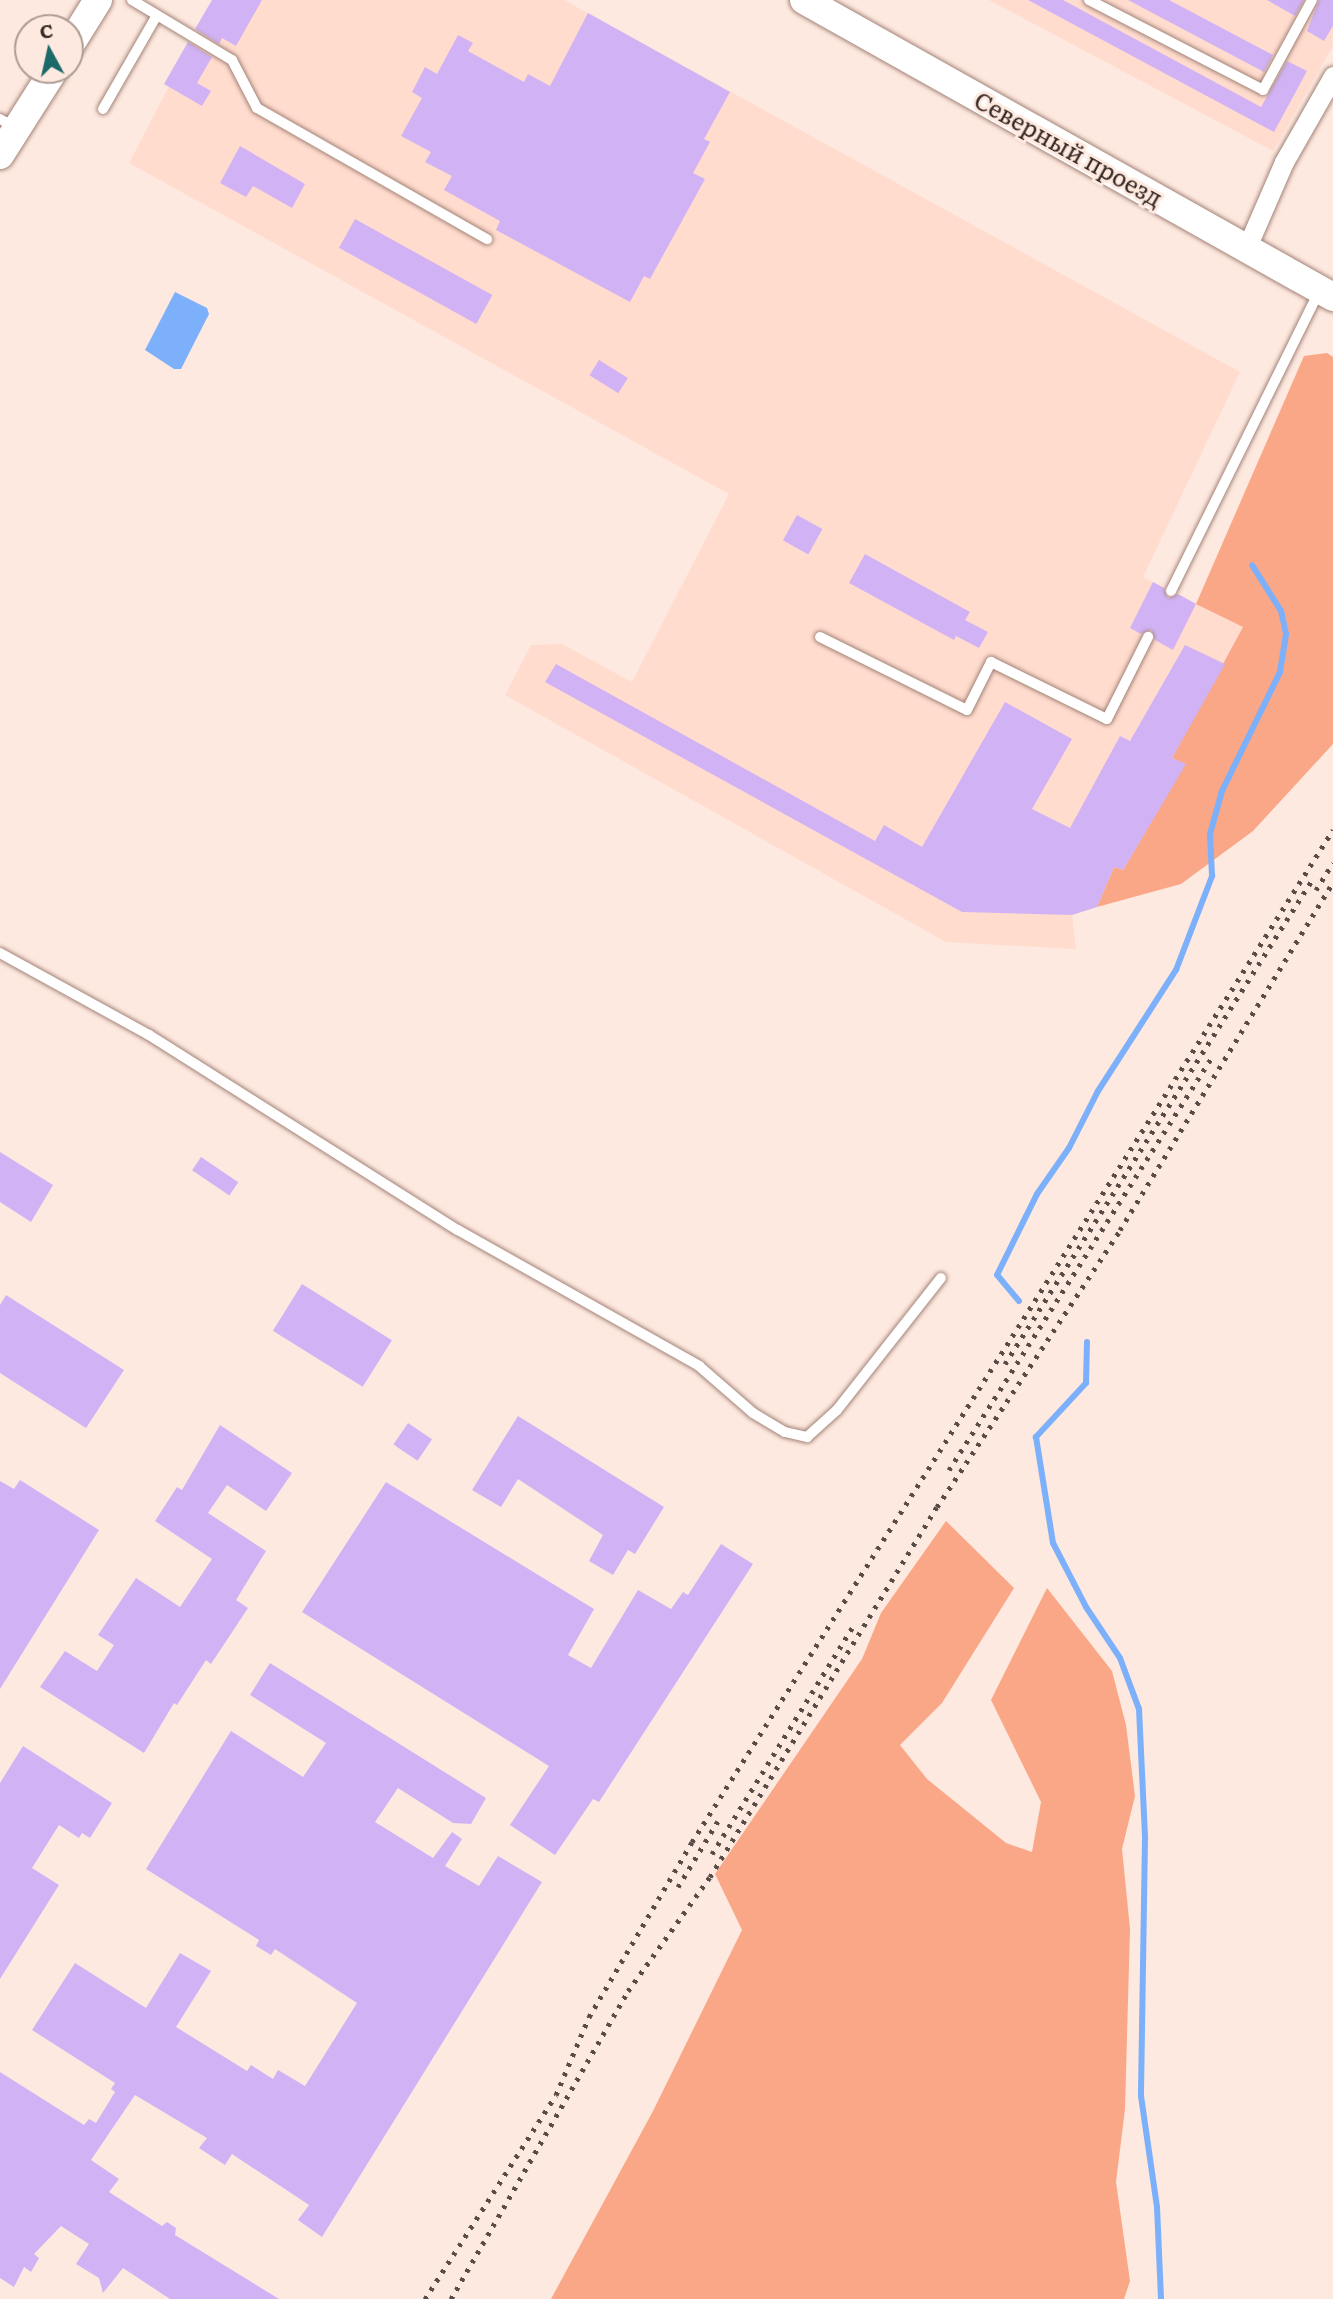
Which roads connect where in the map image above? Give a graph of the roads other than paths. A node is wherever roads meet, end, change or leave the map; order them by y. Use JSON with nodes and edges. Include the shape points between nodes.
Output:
{"nodes":[{"id":1,"x":98,"y":0,"type":"edge"},
{"id":2,"x":132,"y":0,"type":"edge"},
{"id":3,"x":804,"y":0,"type":"edge"},
{"id":4,"x":1089,"y":0,"type":"edge"},
{"id":5,"x":1312,"y":0,"type":"edge"},
{"id":6,"x":157,"y":15,"type":"junction"},
{"id":7,"x":84,"y":22,"type":"edge"},
{"id":8,"x":1333,"y":76,"type":"edge"},
{"id":9,"x":42,"y":84,"type":"edge"},
{"id":10,"x":103,"y":109,"type":"dead end"},
{"id":11,"x":8,"y":124,"type":"edge"},
{"id":12,"x":0,"y":155,"type":"edge"},
{"id":13,"x":487,"y":239,"type":"dead end"},
{"id":14,"x":1247,"y":247,"type":"junction"},
{"id":15,"x":1327,"y":293,"type":"edge"},
{"id":16,"x":1171,"y":591,"type":"dead end"},
{"id":17,"x":820,"y":637,"type":"dead end"},
{"id":18,"x":1148,"y":637,"type":"dead end"},
{"id":19,"x":0,"y":953,"type":"edge"},
{"id":20,"x":941,"y":1278,"type":"dead end"}],
"edges":[{"from":1,"to":7,"type":"street"},
{"from":2,"to":6,"type":"lane"},
{"from":3,"to":14,"type":"street","name":"Северный проезд"},
{"from":4,"to":5,"type":"lane","via":[[1263,90]]},
{"from":6,"to":10,"type":"lane"},
{"from":6,"to":13,"type":"lane","via":[[232,60],[257,108]]},
{"from":8,"to":14,"type":"street","via":[[1284,162]]},
{"from":9,"to":11,"type":"street"},
{"from":11,"to":12,"type":"street"},
{"from":14,"to":15,"type":"street","name":"Северный проезд"},
{"from":15,"to":16,"type":"lane"},
{"from":17,"to":18,"type":"lane","via":[[967,710],[991,662],[1107,719]]},
{"from":19,"to":20,"type":"lane","via":[[149,1035],[458,1230],[699,1366],[753,1413],[785,1432],[807,1437],[837,1410]]}]}
